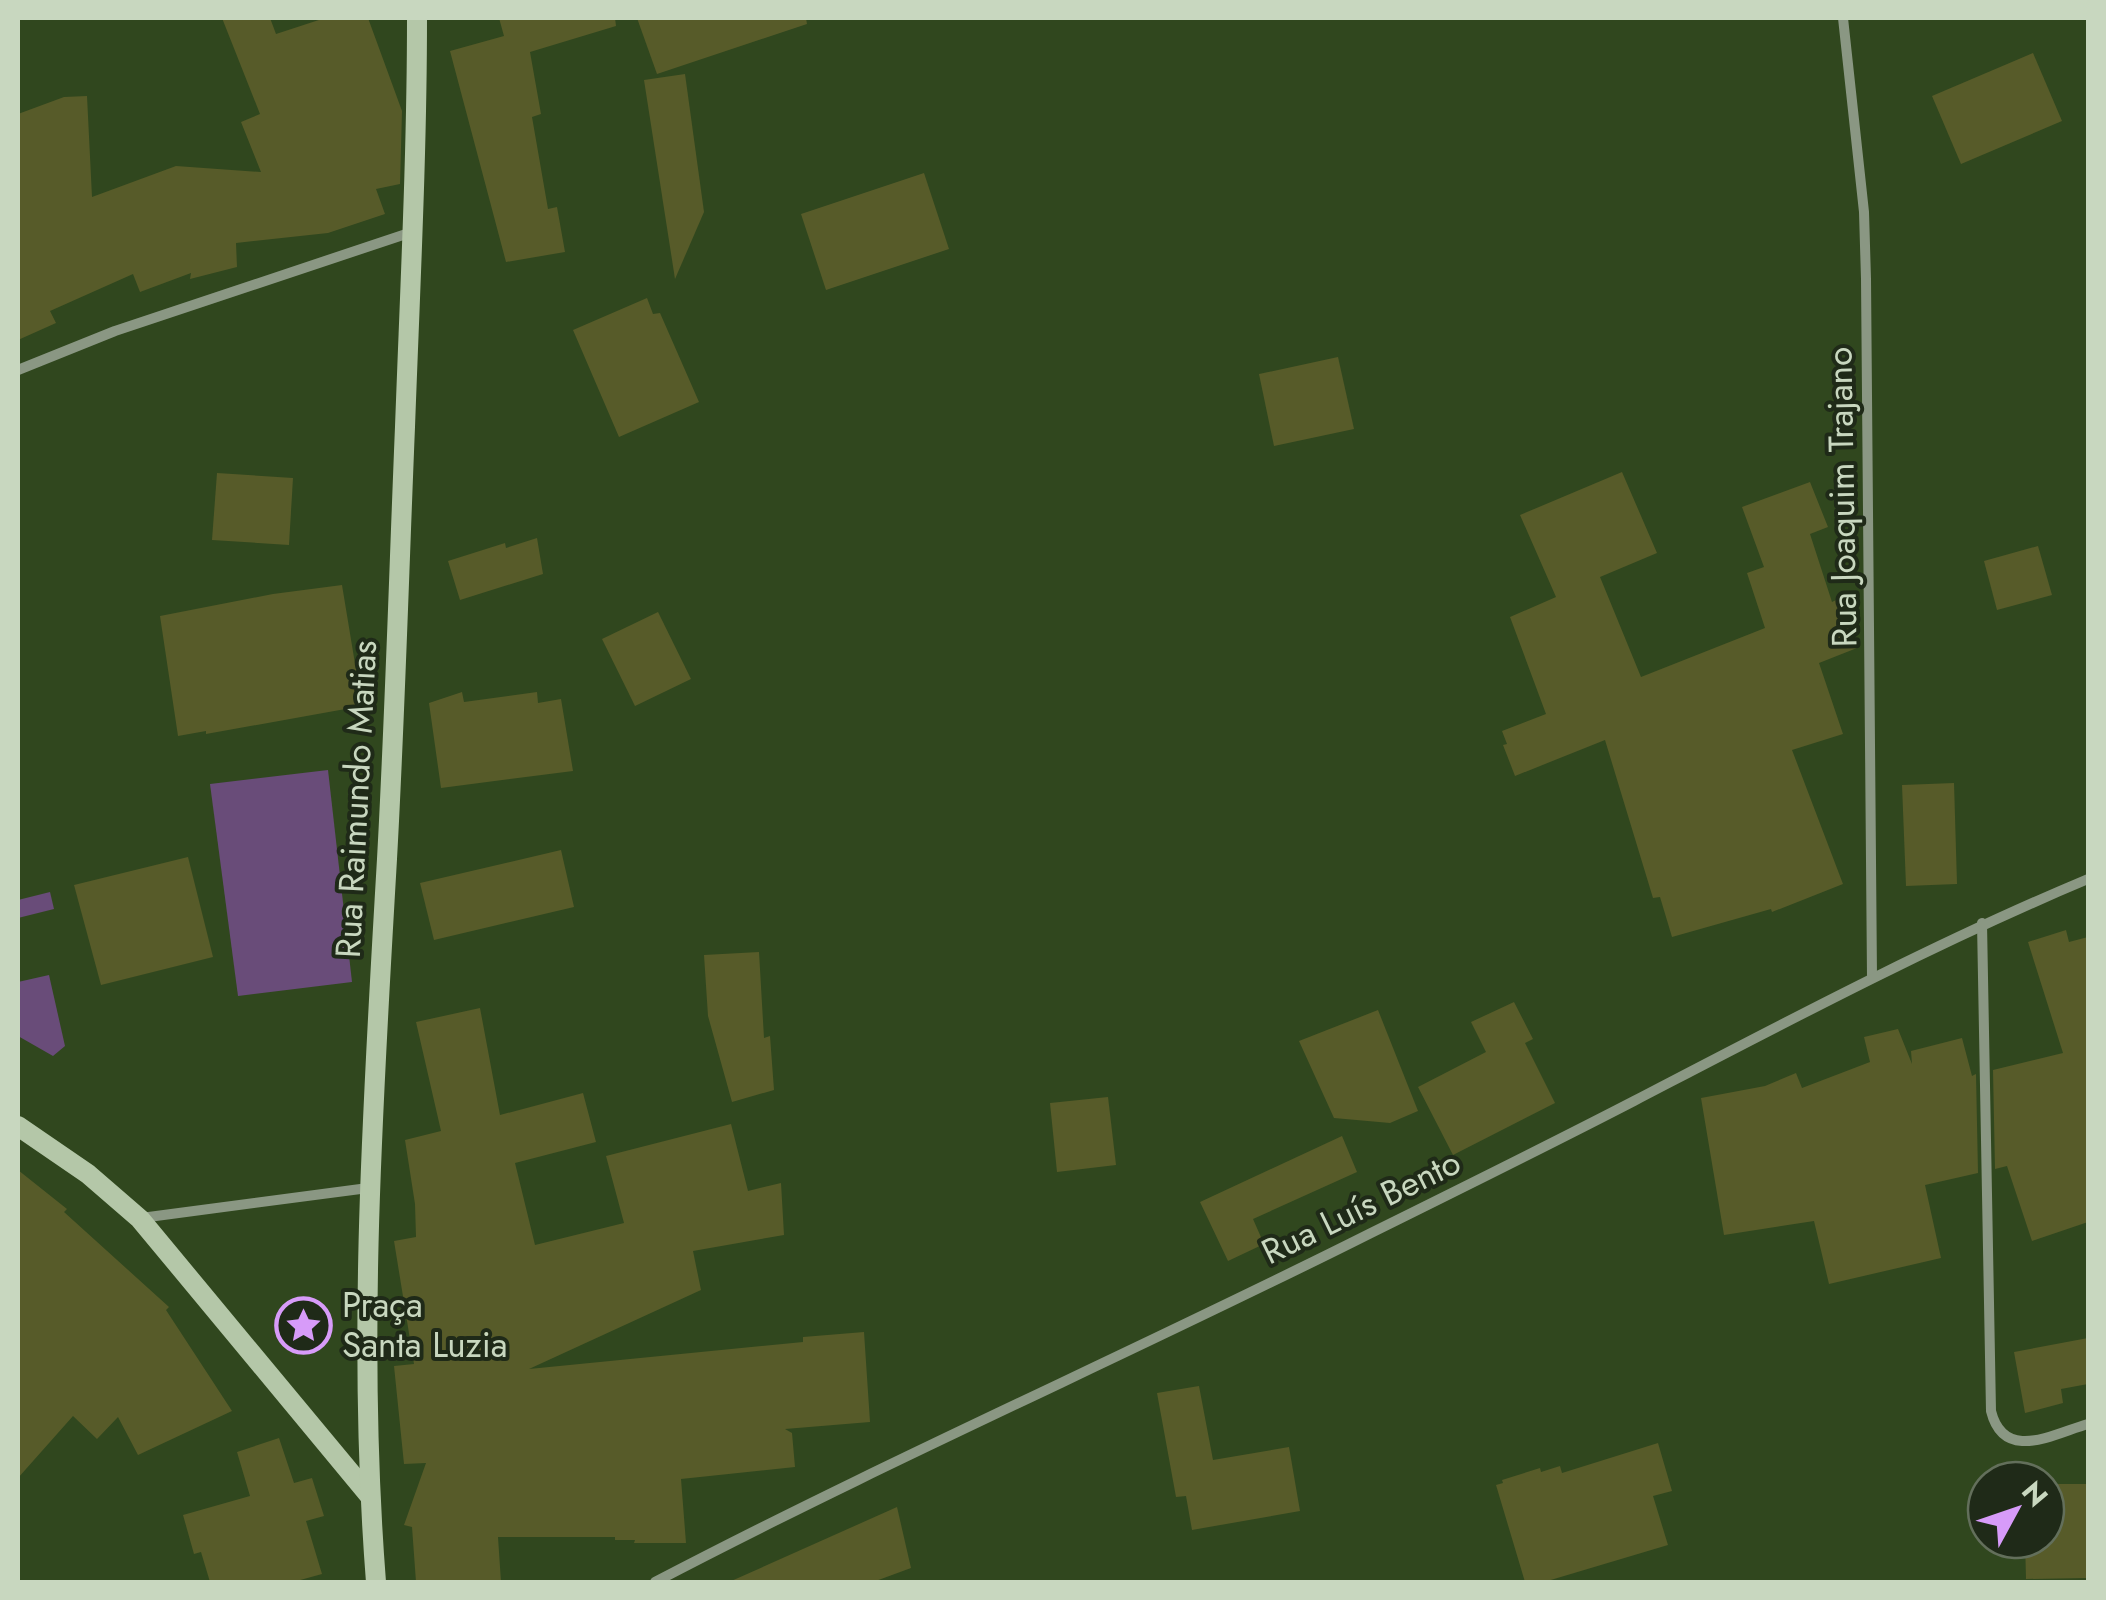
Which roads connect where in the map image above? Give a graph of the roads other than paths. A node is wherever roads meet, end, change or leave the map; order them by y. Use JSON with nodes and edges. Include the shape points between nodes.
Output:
{"nodes":[{"id":1,"x":418,"y":18,"type":"edge"},
{"id":2,"x":1843,"y":18,"type":"edge"},
{"id":3,"x":413,"y":232,"type":"junction"},
{"id":4,"x":18,"y":370,"type":"edge"},
{"id":5,"x":2088,"y":879,"type":"edge"},
{"id":6,"x":1982,"y":923,"type":"junction"},
{"id":7,"x":1872,"y":977,"type":"junction"},
{"id":8,"x":18,"y":1126,"type":"edge"},
{"id":9,"x":368,"y":1188,"type":"junction"},
{"id":10,"x":140,"y":1218,"type":"junction"},
{"id":11,"x":2088,"y":1424,"type":"edge"},
{"id":12,"x":369,"y":1495,"type":"junction"},
{"id":13,"x":376,"y":1582,"type":"edge"},
{"id":14,"x":655,"y":1582,"type":"edge"}],
"edges":[{"from":1,"to":3,"type":"street","name":"Rua Raimundo Matias"},
{"from":2,"to":7,"type":"street","name":"Rua Joaquim Trajano","via":[[1866,262]]},
{"from":3,"to":4,"type":"street","via":[[147,319]]},
{"from":3,"to":9,"type":"street","name":"Rua Raimundo Matias"},
{"from":5,"to":6,"type":"street","name":"Rua Luís Bento"},
{"from":6,"to":7,"type":"street","name":"Rua Luís Bento"},
{"from":6,"to":11,"type":"street","via":[[1991,1411],[1994,1425],[2012,1441]]},
{"from":7,"to":14,"type":"street","name":"Rua Luís Bento","via":[[1306,1266]]},
{"from":8,"to":10,"type":"street"},
{"from":9,"to":10,"type":"street"},
{"from":9,"to":12,"type":"street","name":"Rua Raimundo Matias"},
{"from":10,"to":12,"type":"street"},
{"from":12,"to":13,"type":"street","name":"Rua Raimundo Matias"}]}
